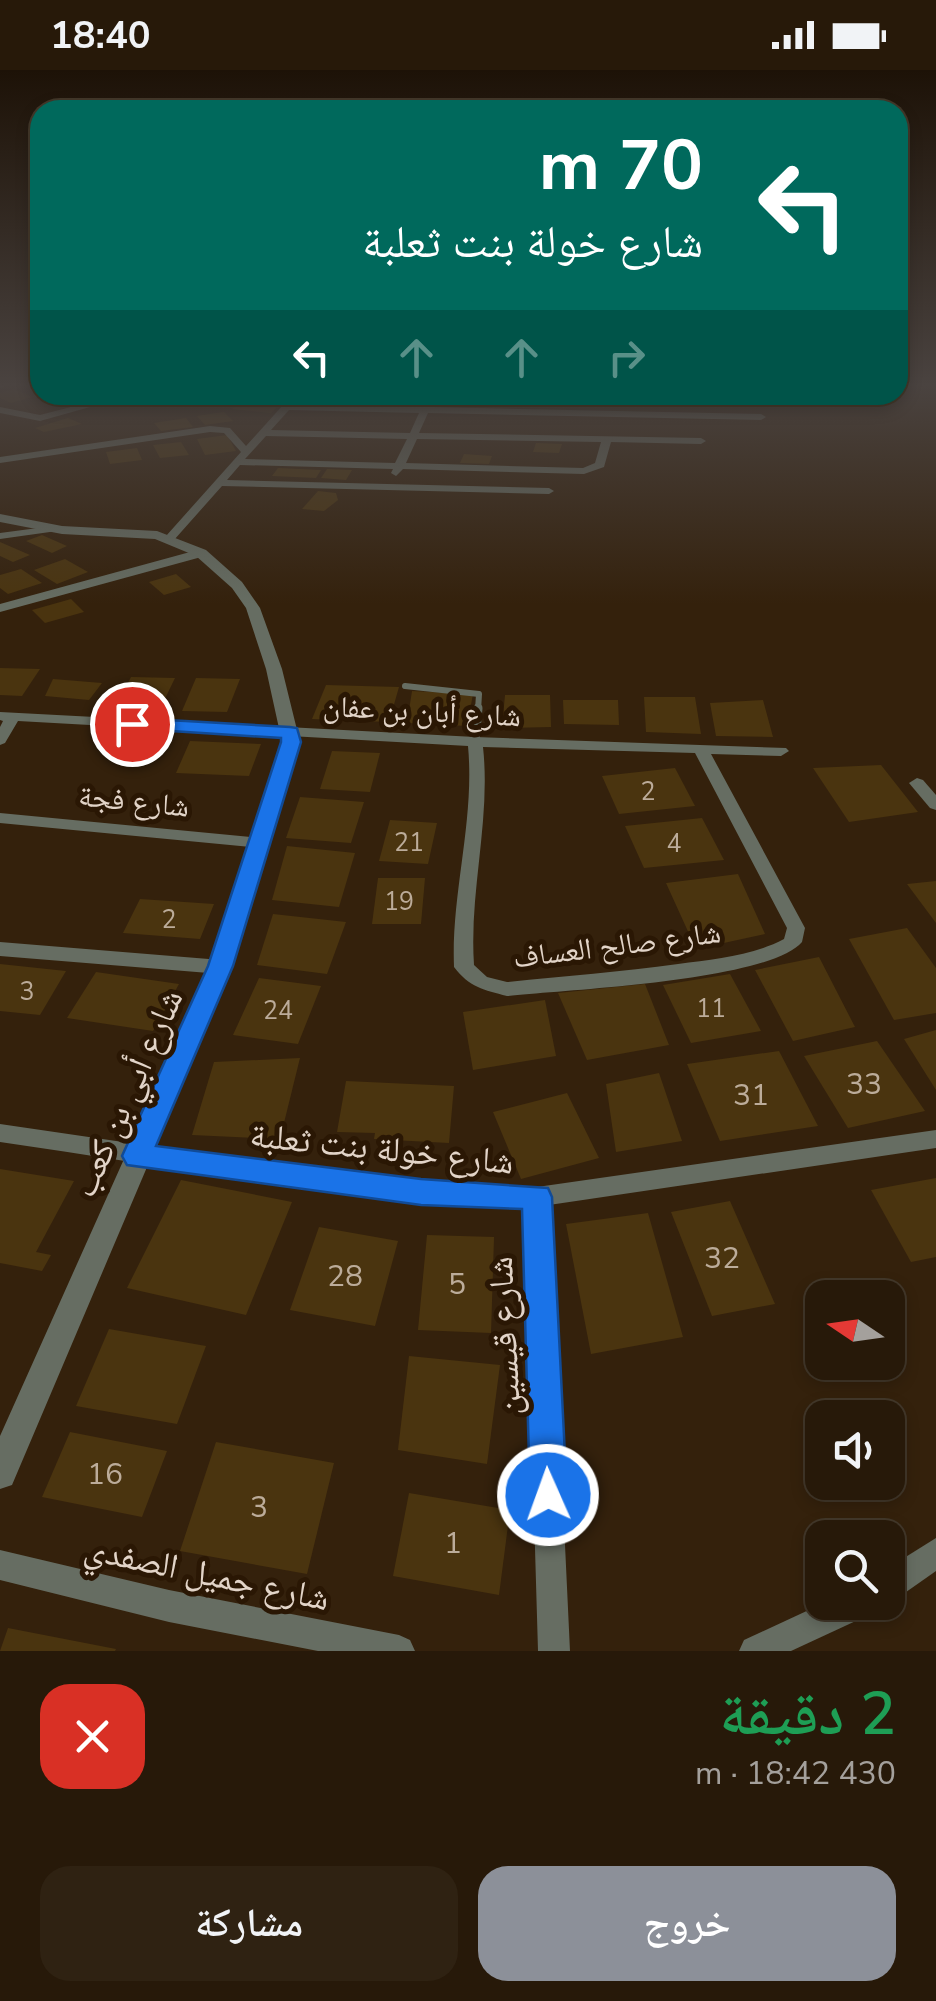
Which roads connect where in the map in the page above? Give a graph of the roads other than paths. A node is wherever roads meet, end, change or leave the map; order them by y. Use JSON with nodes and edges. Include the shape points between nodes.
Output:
{"nodes":[{"id":1,"x":241,"y":457,"type":"edge"},
{"id":2,"x":403,"y":457,"type":"edge"},
{"id":3,"x":602,"y":457,"type":"edge"},
{"id":4,"x":236,"y":462,"type":"junction"},
{"id":5,"x":398,"y":467,"type":"junction"},
{"id":6,"x":218,"y":483,"type":"junction"},
{"id":7,"x":390,"y":488,"type":"junction"},
{"id":8,"x":550,"y":491,"type":"dead end"},
{"id":9,"x":0,"y":518,"type":"edge"},
{"id":10,"x":54,"y":529,"type":"junction"},
{"id":11,"x":0,"y":536,"type":"edge"},
{"id":12,"x":170,"y":538,"type":"junction"},
{"id":13,"x":201,"y":553,"type":"junction"},
{"id":14,"x":0,"y":608,"type":"edge"},
{"id":15,"x":405,"y":686,"type":"dead end"},
{"id":16,"x":7,"y":716,"type":"edge"},
{"id":17,"x":290,"y":732,"type":"junction"},
{"id":18,"x":0,"y":740,"type":"edge"},
{"id":19,"x":475,"y":742,"type":"junction"},
{"id":20,"x":702,"y":751,"type":"junction"},
{"id":21,"x":781,"y":751,"type":"dead end"},
{"id":22,"x":917,"y":784,"type":"dead end"},
{"id":23,"x":936,"y":805,"type":"edge"},
{"id":24,"x":0,"y":818,"type":"edge"},
{"id":25,"x":262,"y":844,"type":"junction"},
{"id":26,"x":0,"y":949,"type":"edge"},
{"id":27,"x":220,"y":966,"type":"junction"},
{"id":28,"x":0,"y":1133,"type":"edge"},
{"id":29,"x":936,"y":1140,"type":"edge"},
{"id":30,"x":137,"y":1156,"type":"junction"},
{"id":31,"x":537,"y":1197,"type":"junction"},
{"id":32,"x":0,"y":1473,"type":"edge"},
{"id":33,"x":936,"y":1553,"type":"edge"},
{"id":34,"x":0,"y":1566,"type":"edge"},
{"id":35,"x":905,"y":1574,"type":"edge"},
{"id":36,"x":823,"y":1620,"type":"edge"},
{"id":37,"x":399,"y":1651,"type":"edge"},
{"id":38,"x":554,"y":1651,"type":"edge"},
{"id":39,"x":755,"y":1651,"type":"edge"}],
"edges":[{"from":1,"to":4,"type":"street"},
{"from":2,"to":5,"type":"street"},
{"from":3,"to":5,"type":"street","via":[[592,470]]},
{"from":4,"to":5,"type":"street"},
{"from":4,"to":6,"type":"street"},
{"from":5,"to":7,"type":"street"},
{"from":6,"to":7,"type":"street"},
{"from":6,"to":12,"type":"street"},
{"from":7,"to":8,"type":"street"},
{"from":9,"to":10,"type":"street"},
{"from":10,"to":11,"type":"street"},
{"from":10,"to":12,"type":"street"},
{"from":12,"to":13,"type":"street"},
{"from":13,"to":14,"type":"street"},
{"from":13,"to":17,"type":"street","via":[[253,608]]},
{"from":15,"to":19,"type":"lane","via":[[478,694]]},
{"from":16,"to":17,"type":"street","name":"شارع أبان بن عفان"},
{"from":16,"to":18,"type":"street"},
{"from":17,"to":19,"type":"street","name":"شارع أبان بن عفان"},
{"from":17,"to":25,"type":"street","name":"شارع أبي بن كعب"},
{"from":19,"to":20,"type":"street","name":"شارع أبان بن عفان"},
{"from":19,"to":20,"type":"street","name":"شارع صالح العساف","via":[[482,783],[464,966],[480,982],[507,989],[736,961],[780,952],[793,942],[796,928]]},
{"from":20,"to":21,"type":"street","name":"شارع أبان بن عفان"},
{"from":22,"to":23,"type":"street"},
{"from":24,"to":25,"type":"street","name":"شارع فجة"},
{"from":25,"to":27,"type":"street","name":"شارع أبي بن كعب"},
{"from":26,"to":27,"type":"street"},
{"from":27,"to":30,"type":"street","name":"شارع أبي بن كعب"},
{"from":28,"to":30,"type":"street","name":"شارع خولة بنت ثعلبة"},
{"from":29,"to":31,"type":"street","name":"شارع خولة بنت ثعلبة"},
{"from":30,"to":31,"type":"street","name":"شارع خولة بنت ثعلبة","via":[[421,1192]]},
{"from":30,"to":32,"type":"street","name":"شارع أبي بن كعب"},
{"from":31,"to":38,"type":"street","name":"شارع قيسين"},
{"from":33,"to":35,"type":"street"},
{"from":34,"to":37,"type":"street","name":"شارع جميل الصفدي"},
{"from":36,"to":39,"type":"street"}]}
